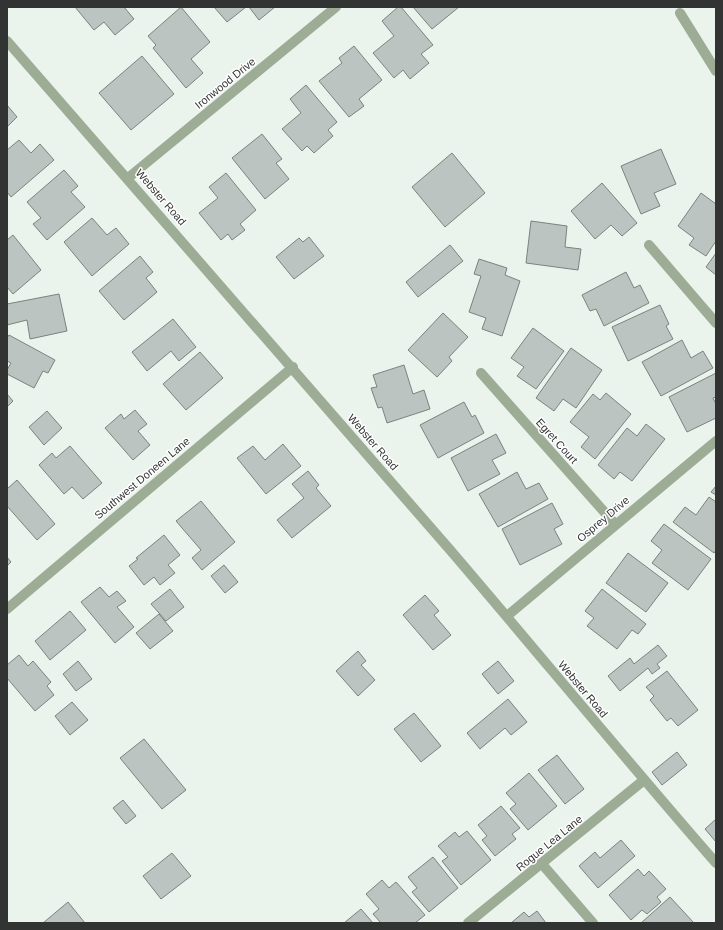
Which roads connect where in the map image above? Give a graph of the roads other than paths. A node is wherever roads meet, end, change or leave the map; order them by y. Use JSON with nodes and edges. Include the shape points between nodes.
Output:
{"nodes":[{"id":1,"x":336,"y":7,"type":"edge"},
{"id":2,"x":680,"y":13,"type":"dead end"},
{"id":3,"x":7,"y":41,"type":"edge"},
{"id":4,"x":716,"y":72,"type":"edge"},
{"id":5,"x":128,"y":178,"type":"junction"},
{"id":6,"x":649,"y":245,"type":"dead end"},
{"id":7,"x":716,"y":323,"type":"edge"},
{"id":8,"x":293,"y":367,"type":"junction"},
{"id":9,"x":481,"y":373,"type":"dead end"},
{"id":10,"x":716,"y":441,"type":"edge"},
{"id":11,"x":615,"y":524,"type":"junction"},
{"id":12,"x":7,"y":609,"type":"edge"},
{"id":13,"x":507,"y":616,"type":"junction"},
{"id":14,"x":644,"y":780,"type":"junction"},
{"id":15,"x":716,"y":863,"type":"edge"},
{"id":16,"x":542,"y":864,"type":"junction"},
{"id":17,"x":468,"y":923,"type":"edge"},
{"id":18,"x":593,"y":923,"type":"edge"}],
"edges":[{"from":1,"to":5,"type":"street","name":"Ironwood Drive"},
{"from":2,"to":4,"type":"street"},
{"from":3,"to":5,"type":"street","name":"Webster Road"},
{"from":5,"to":8,"type":"street","name":"Webster Road"},
{"from":6,"to":7,"type":"street"},
{"from":8,"to":12,"type":"street","name":"Southwest Doneen Lane"},
{"from":8,"to":13,"type":"street","name":"Webster Road"},
{"from":9,"to":11,"type":"street","name":"Egret Court"},
{"from":10,"to":11,"type":"street","name":"Osprey Drive"},
{"from":11,"to":13,"type":"street","name":"Osprey Drive"},
{"from":13,"to":14,"type":"street","name":"Webster Road"},
{"from":14,"to":15,"type":"street","name":"Webster Road"},
{"from":14,"to":16,"type":"street","name":"Rogue Lea Lane"},
{"from":16,"to":17,"type":"street","name":"Rogue Lea Lane"},
{"from":16,"to":18,"type":"street"}]}
